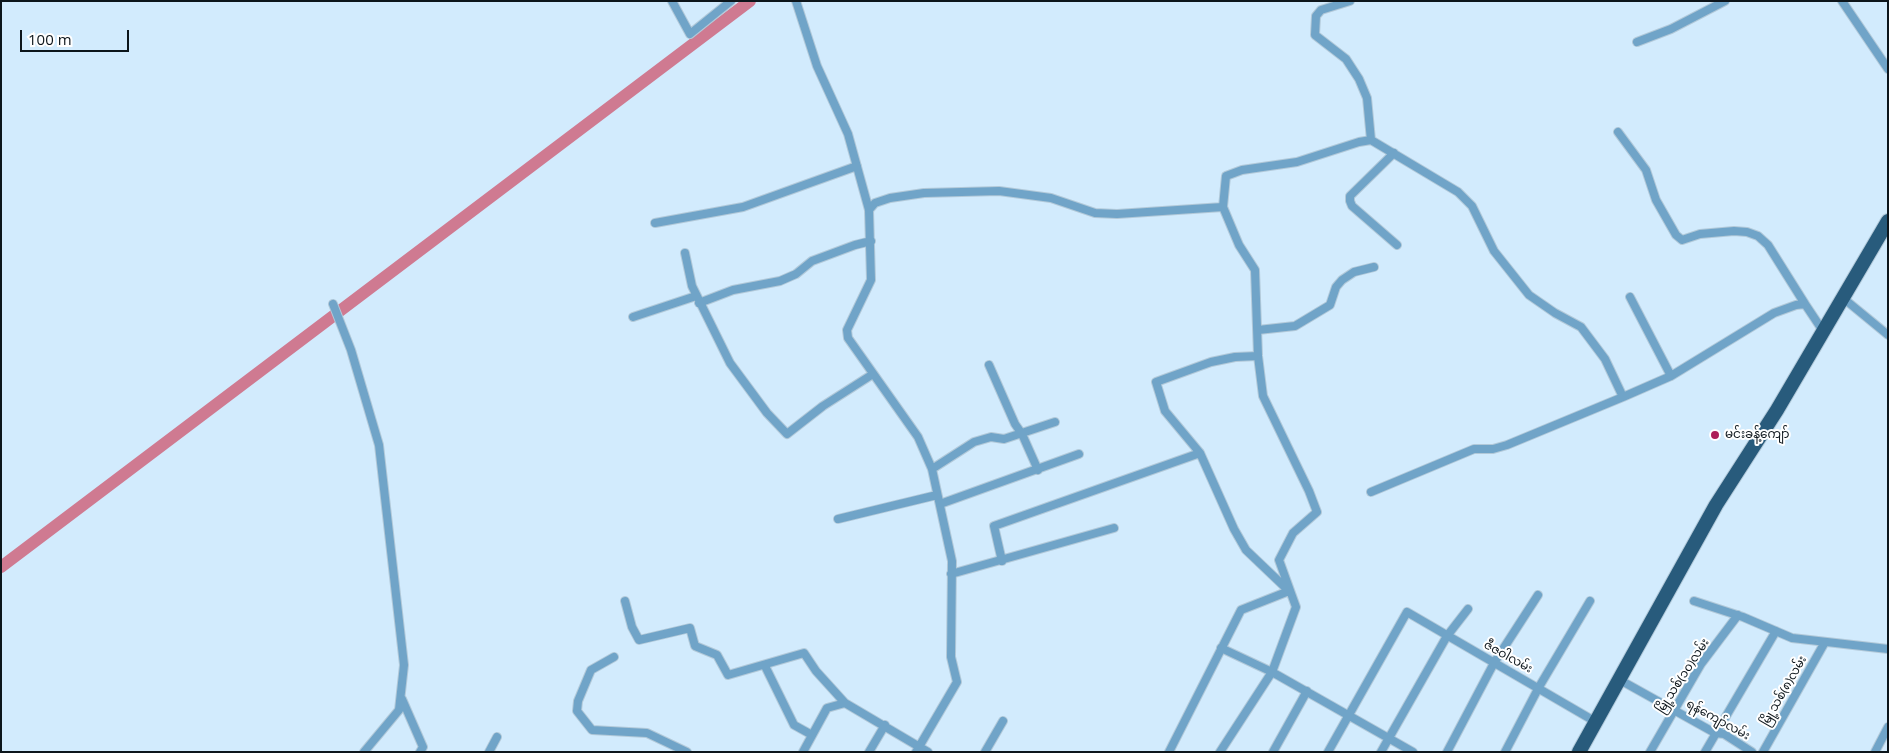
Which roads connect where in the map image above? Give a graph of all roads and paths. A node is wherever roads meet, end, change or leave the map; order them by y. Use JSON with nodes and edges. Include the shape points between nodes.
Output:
{"nodes":[{"id":1,"x":672,"y":1,"type":"edge"},
{"id":2,"x":732,"y":1,"type":"edge"},
{"id":3,"x":796,"y":1,"type":"edge"},
{"id":4,"x":1350,"y":1,"type":"edge"},
{"id":5,"x":1725,"y":1,"type":"edge"},
{"id":6,"x":1842,"y":1,"type":"edge"},
{"id":7,"x":1637,"y":42,"type":"dead end"},
{"id":8,"x":1888,"y":69,"type":"edge"},
{"id":9,"x":1618,"y":132,"type":"dead end"},
{"id":10,"x":1371,"y":140,"type":"junction"},
{"id":11,"x":1394,"y":153,"type":"junction"},
{"id":12,"x":857,"y":166,"type":"junction"},
{"id":13,"x":1223,"y":208,"type":"junction"},
{"id":14,"x":869,"y":210,"type":"junction"},
{"id":15,"x":655,"y":223,"type":"dead end"},
{"id":16,"x":1886,"y":230,"type":"edge"},
{"id":17,"x":871,"y":241,"type":"junction"},
{"id":18,"x":1397,"y":245,"type":"dead end"},
{"id":19,"x":685,"y":253,"type":"dead end"},
{"id":20,"x":1374,"y":267,"type":"dead end"},
{"id":21,"x":1630,"y":297,"type":"dead end"},
{"id":22,"x":1843,"y":298,"type":"junction"},
{"id":23,"x":698,"y":300,"type":"junction"},
{"id":24,"x":332,"y":304,"type":"dead end"},
{"id":25,"x":1805,"y":304,"type":"junction"},
{"id":26,"x":633,"y":317,"type":"dead end"},
{"id":27,"x":1258,"y":330,"type":"junction"},
{"id":28,"x":1823,"y":331,"type":"junction"},
{"id":29,"x":1888,"y":335,"type":"edge"},
{"id":30,"x":1258,"y":356,"type":"junction"},
{"id":31,"x":989,"y":365,"type":"dead end"},
{"id":32,"x":873,"y":374,"type":"junction"},
{"id":33,"x":1671,"y":376,"type":"junction"},
{"id":34,"x":1623,"y":397,"type":"junction"},
{"id":35,"x":1055,"y":422,"type":"dead end"},
{"id":36,"x":1022,"y":434,"type":"junction"},
{"id":37,"x":1200,"y":453,"type":"junction"},
{"id":38,"x":1079,"y":454,"type":"dead end"},
{"id":39,"x":932,"y":468,"type":"junction"},
{"id":40,"x":1038,"y":470,"type":"junction"},
{"id":41,"x":1371,"y":492,"type":"dead end"},
{"id":42,"x":937,"y":495,"type":"junction"},
{"id":43,"x":940,"y":504,"type":"junction"},
{"id":44,"x":838,"y":519,"type":"dead end"},
{"id":45,"x":1114,"y":528,"type":"dead end"},
{"id":46,"x":1002,"y":561,"type":"junction"},
{"id":47,"x":951,"y":574,"type":"junction"},
{"id":48,"x":1288,"y":590,"type":"junction"},
{"id":49,"x":1538,"y":595,"type":"dead end"},
{"id":50,"x":625,"y":601,"type":"dead end"},
{"id":51,"x":1590,"y":601,"type":"dead end"},
{"id":52,"x":1694,"y":601,"type":"dead end"},
{"id":53,"x":1468,"y":609,"type":"dead end"},
{"id":54,"x":1738,"y":615,"type":"junction"},
{"id":55,"x":1776,"y":631,"type":"junction"},
{"id":56,"x":1447,"y":636,"type":"junction"},
{"id":57,"x":1825,"y":642,"type":"junction"},
{"id":58,"x":1220,"y":648,"type":"junction"},
{"id":59,"x":1888,"y":648,"type":"edge"},
{"id":60,"x":614,"y":657,"type":"dead end"},
{"id":61,"x":1494,"y":662,"type":"junction"},
{"id":62,"x":765,"y":666,"type":"junction"},
{"id":63,"x":1272,"y":672,"type":"junction"},
{"id":64,"x":1620,"y":680,"type":"junction"},
{"id":65,"x":1539,"y":687,"type":"junction"},
{"id":66,"x":1307,"y":691,"type":"junction"},
{"id":67,"x":401,"y":698,"type":"junction"},
{"id":68,"x":845,"y":703,"type":"junction"},
{"id":69,"x":1674,"y":708,"type":"junction"},
{"id":70,"x":1349,"y":715,"type":"junction"},
{"id":71,"x":1003,"y":721,"type":"dead end"},
{"id":72,"x":1596,"y":722,"type":"junction"},
{"id":73,"x":885,"y":725,"type":"junction"},
{"id":74,"x":1888,"y":727,"type":"edge"},
{"id":75,"x":1715,"y":733,"type":"junction"},
{"id":76,"x":812,"y":735,"type":"junction"},
{"id":77,"x":497,"y":737,"type":"dead end"},
{"id":78,"x":1389,"y":739,"type":"junction"},
{"id":79,"x":918,"y":749,"type":"edge"},
{"id":80,"x":364,"y":752,"type":"edge"},
{"id":81,"x":420,"y":752,"type":"edge"},
{"id":82,"x":488,"y":752,"type":"edge"},
{"id":83,"x":687,"y":752,"type":"edge"},
{"id":84,"x":803,"y":752,"type":"edge"},
{"id":85,"x":869,"y":752,"type":"edge"},
{"id":86,"x":928,"y":752,"type":"edge"},
{"id":87,"x":985,"y":752,"type":"edge"},
{"id":88,"x":1169,"y":752,"type":"edge"},
{"id":89,"x":1220,"y":752,"type":"edge"},
{"id":90,"x":1272,"y":752,"type":"edge"},
{"id":91,"x":1328,"y":752,"type":"edge"},
{"id":92,"x":1381,"y":752,"type":"edge"},
{"id":93,"x":1413,"y":752,"type":"edge"},
{"id":94,"x":1447,"y":752,"type":"edge"},
{"id":95,"x":1505,"y":752,"type":"edge"},
{"id":96,"x":1579,"y":752,"type":"edge"},
{"id":97,"x":1650,"y":752,"type":"edge"},
{"id":98,"x":1705,"y":752,"type":"edge"},
{"id":99,"x":1752,"y":752,"type":"edge"},
{"id":100,"x":1763,"y":752,"type":"edge"},
{"id":101,"x":1875,"y":752,"type":"edge"}],
"edges":[{"from":1,"to":2,"type":"street","via":[[690,34]]},
{"from":3,"to":12,"type":"street","via":[[817,66],[848,134]]},
{"from":4,"to":10,"type":"street","via":[[1321,10],[1316,16],[1315,36],[1346,59],[1359,79],[1367,98]]},
{"from":5,"to":7,"type":"street"},
{"from":6,"to":8,"type":"street"},
{"from":9,"to":25,"type":"street","via":[[1646,170],[1656,200],[1682,240],[1700,234],[1734,231],[1758,236],[1768,245]]},
{"from":10,"to":11,"type":"street"},
{"from":10,"to":13,"type":"street","via":[[1297,162],[1242,170],[1226,176]]},
{"from":11,"to":18,"type":"street","via":[[1350,196],[1350,201]]},
{"from":11,"to":34,"type":"street","via":[[1458,192],[1472,206],[1494,251],[1529,295],[1581,327],[1605,359]]},
{"from":12,"to":14,"type":"street"},
{"from":12,"to":15,"type":"street","via":[[743,207]]},
{"from":13,"to":14,"type":"street","via":[[1095,213],[1051,198],[990,191],[924,193],[890,198],[876,203]]},
{"from":13,"to":27,"type":"street","via":[[1239,245],[1255,270]]},
{"from":14,"to":17,"type":"street"},
{"from":16,"to":22,"type":"highway"},
{"from":17,"to":23,"type":"street","via":[[812,261],[796,274],[780,281]]},
{"from":17,"to":32,"type":"street","via":[[871,280],[847,330],[851,343]]},
{"from":19,"to":23,"type":"street"},
{"from":20,"to":27,"type":"street","via":[[1354,272],[1342,280],[1336,286],[1330,305],[1295,326]]},
{"from":21,"to":33,"type":"street"},
{"from":22,"to":28,"type":"highway"},
{"from":22,"to":29,"type":"street"},
{"from":23,"to":26,"type":"street"},
{"from":23,"to":32,"type":"street","via":[[730,363],[787,434]]},
{"from":24,"to":67,"type":"street","via":[[340,318],[366,395],[379,445],[404,665]]},
{"from":25,"to":28,"type":"street"},
{"from":25,"to":33,"type":"street","via":[[1774,313]]},
{"from":27,"to":30,"type":"street"},
{"from":28,"to":64,"type":"highway","via":[[1716,505]]},
{"from":30,"to":37,"type":"street","via":[[1211,362],[1156,382],[1166,411]]},
{"from":30,"to":48,"type":"street","via":[[1262,396],[1317,512],[1293,533],[1279,560]]},
{"from":31,"to":36,"type":"street"},
{"from":32,"to":39,"type":"street","via":[[918,437]]},
{"from":33,"to":34,"type":"street"},
{"from":34,"to":41,"type":"street","via":[[1507,445],[1474,449]]},
{"from":35,"to":36,"type":"street"},
{"from":36,"to":39,"type":"street","via":[[974,442]]},
{"from":36,"to":40,"type":"street"},
{"from":37,"to":46,"type":"street","via":[[994,526]]},
{"from":37,"to":48,"type":"street","via":[[1246,550]]},
{"from":38,"to":40,"type":"street"},
{"from":39,"to":42,"type":"street"},
{"from":40,"to":43,"type":"street"},
{"from":42,"to":43,"type":"street"},
{"from":42,"to":44,"type":"street"},
{"from":43,"to":47,"type":"street","via":[[952,562]]},
{"from":45,"to":46,"type":"street"},
{"from":46,"to":47,"type":"street"},
{"from":47,"to":79,"type":"street","via":[[951,658],[957,682]]},
{"from":48,"to":58,"type":"street","via":[[1240,610]]},
{"from":48,"to":63,"type":"street","via":[[1296,606]]},
{"from":49,"to":61,"type":"street"},
{"from":50,"to":62,"type":"street","via":[[639,640],[690,628],[695,646],[716,655],[728,675]]},
{"from":51,"to":65,"type":"street"},
{"from":52,"to":54,"type":"street"},
{"from":53,"to":56,"type":"street"},
{"from":54,"to":55,"type":"street"},
{"from":54,"to":69,"type":"street","name":"မြို့သစ်(၁၀)လမ်း","via":[[1701,664]]},
{"from":55,"to":57,"type":"street","via":[[1792,638]]},
{"from":55,"to":75,"type":"street"},
{"from":56,"to":61,"type":"street","name":"ဇီဇဝါလမ်း"},
{"from":56,"to":70,"type":"street","name":"ဇီဇဝါလမ်း","via":[[1407,612]]},
{"from":56,"to":78,"type":"street"},
{"from":57,"to":59,"type":"street"},
{"from":57,"to":100,"type":"street","name":"မြို့သစ်(၈)လမ်း"},
{"from":58,"to":63,"type":"street"},
{"from":58,"to":88,"type":"street"},
{"from":60,"to":83,"type":"street","via":[[591,670],[577,711],[592,730],[647,733]]},
{"from":61,"to":65,"type":"street","name":"ဇီဇဝါလမ်း"},
{"from":61,"to":94,"type":"street"},
{"from":62,"to":68,"type":"street","via":[[804,653],[816,672]]},
{"from":62,"to":76,"type":"street","via":[[794,725]]},
{"from":63,"to":66,"type":"street"},
{"from":63,"to":89,"type":"street"},
{"from":64,"to":69,"type":"street","name":"ရန်ကျော်လမ်း"},
{"from":64,"to":72,"type":"highway"},
{"from":65,"to":72,"type":"street","name":"ဇီဇဝါလမ်း"},
{"from":65,"to":95,"type":"street"},
{"from":66,"to":70,"type":"street"},
{"from":66,"to":90,"type":"street"},
{"from":67,"to":80,"type":"street","via":[[399,710]]},
{"from":67,"to":81,"type":"street","via":[[423,747]]},
{"from":68,"to":73,"type":"street"},
{"from":68,"to":76,"type":"street","via":[[827,708]]},
{"from":69,"to":75,"type":"street","name":"ရန်ကျော်လမ်း"},
{"from":69,"to":97,"type":"street","name":"မြို့သစ်(၁၀)လမ်း"},
{"from":70,"to":78,"type":"street"},
{"from":70,"to":91,"type":"street"},
{"from":71,"to":87,"type":"street"},
{"from":72,"to":96,"type":"highway"},
{"from":73,"to":79,"type":"street"},
{"from":73,"to":85,"type":"street"},
{"from":74,"to":101,"type":"street"},
{"from":75,"to":98,"type":"street"},
{"from":75,"to":99,"type":"street","name":"ရန်ကျော်လမ်း","via":[[1724,734]]},
{"from":76,"to":84,"type":"street"},
{"from":77,"to":82,"type":"street"},
{"from":78,"to":92,"type":"street"},
{"from":78,"to":93,"type":"street"},
{"from":79,"to":86,"type":"street"}]}
